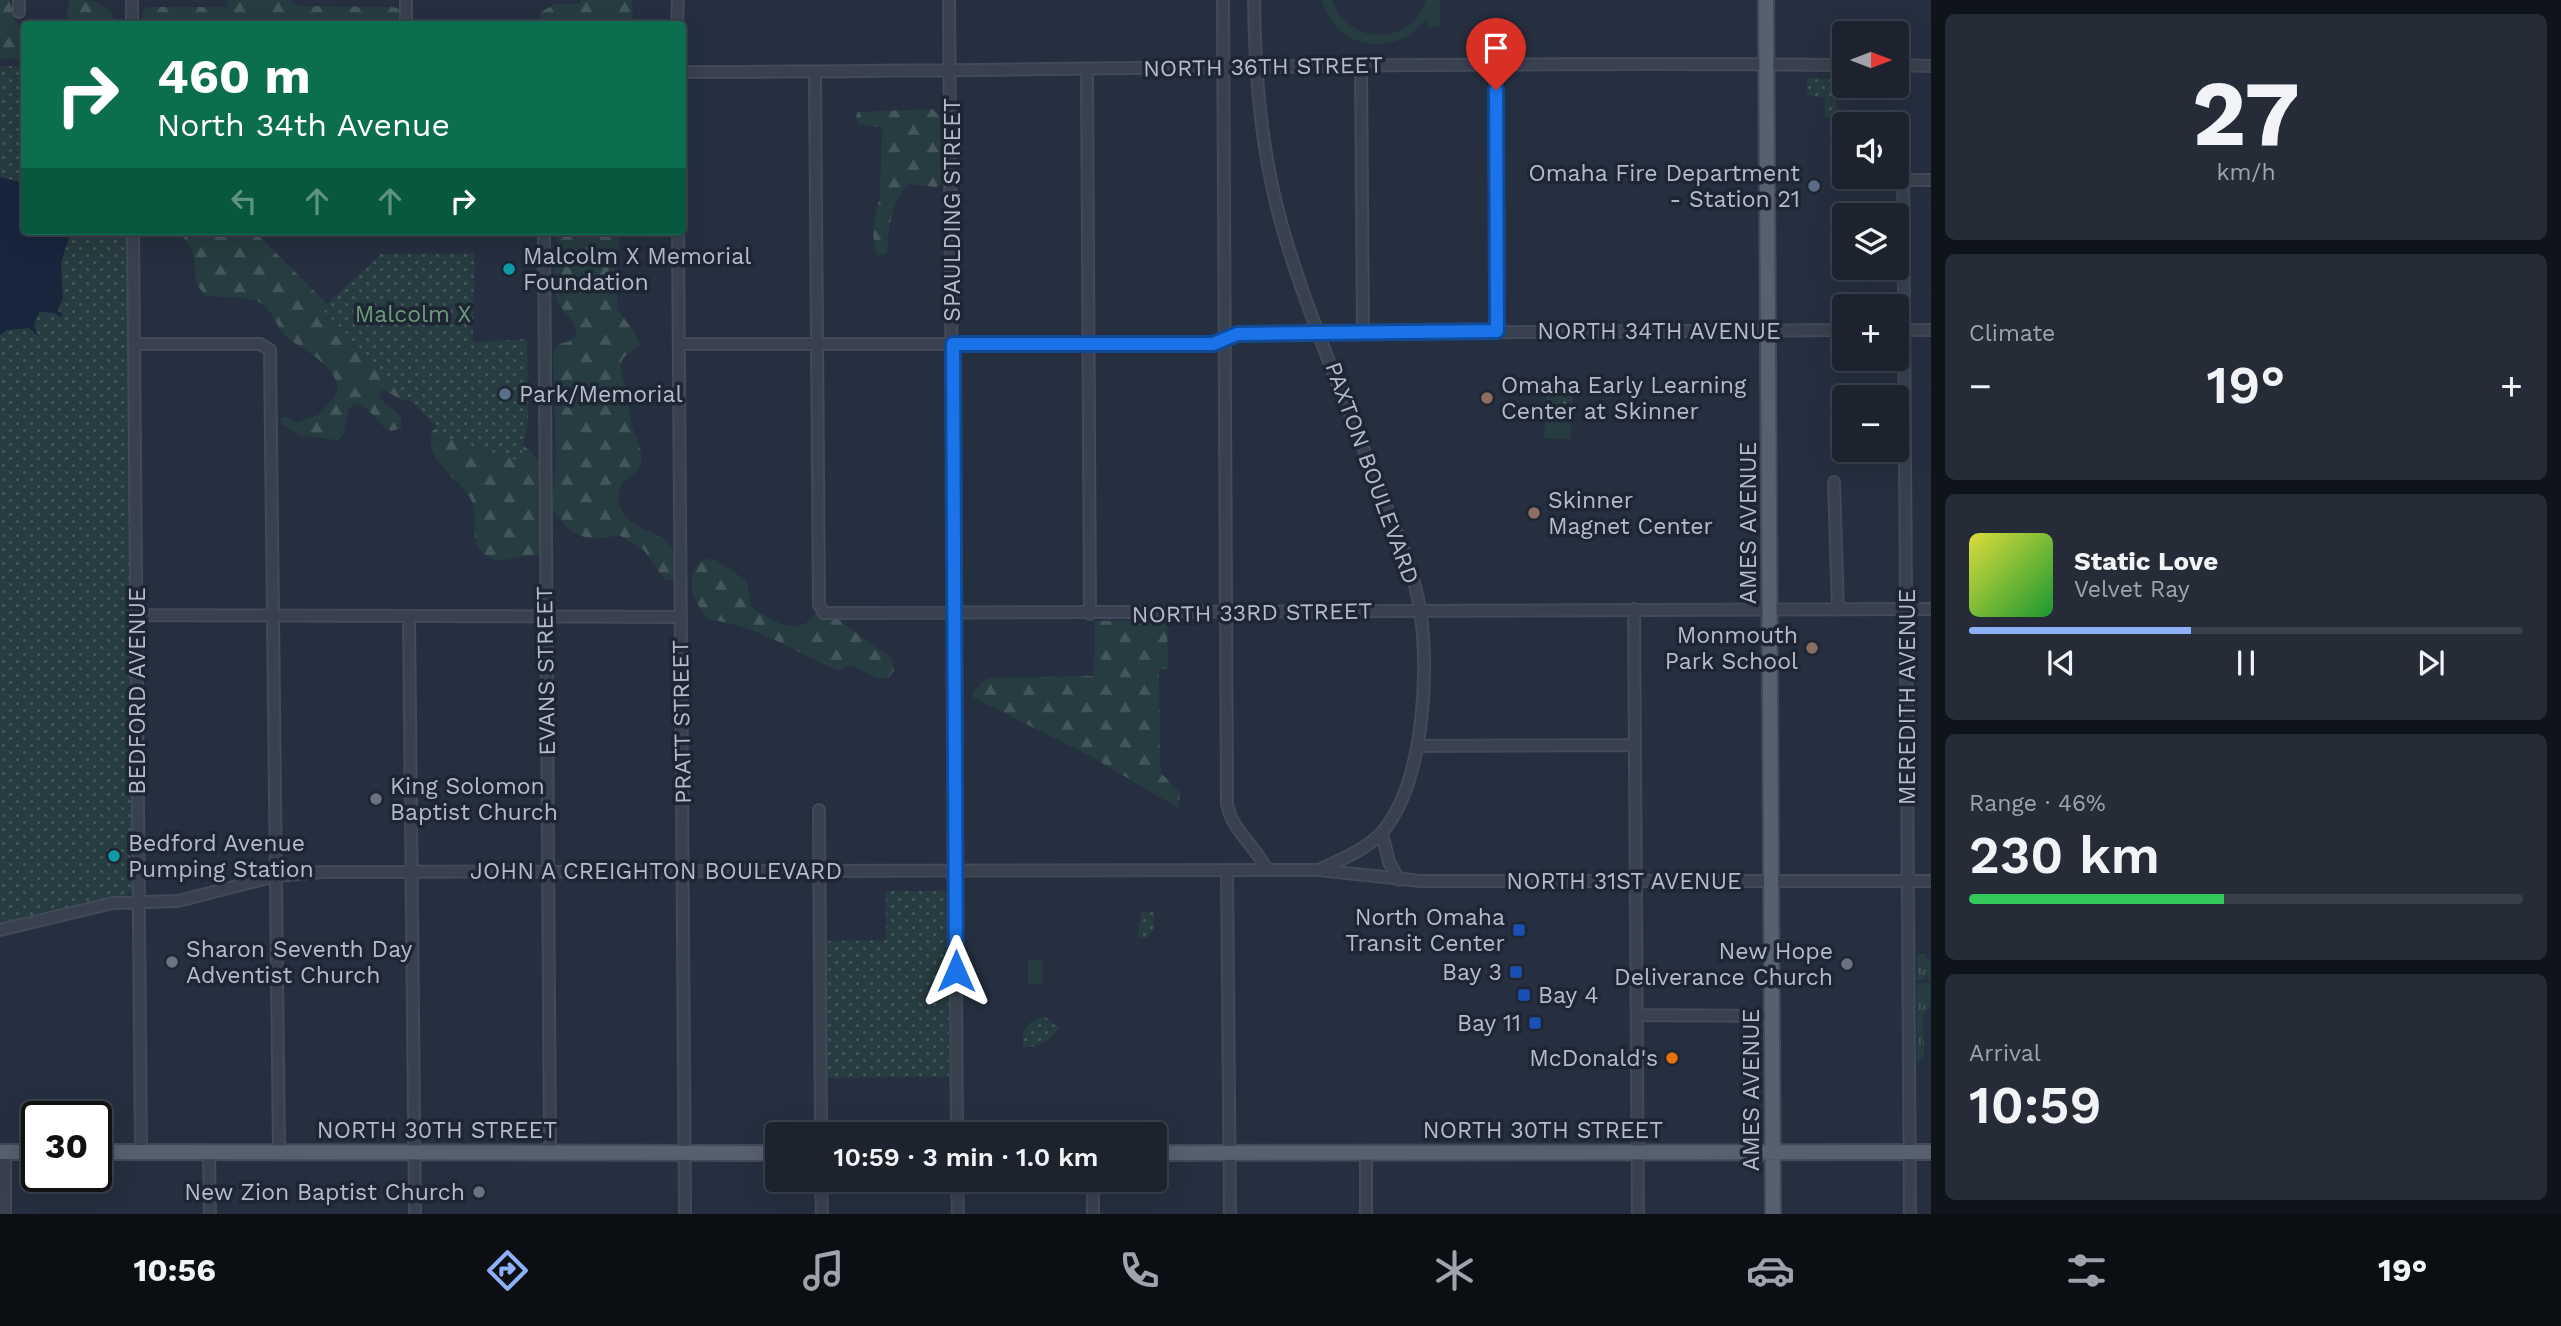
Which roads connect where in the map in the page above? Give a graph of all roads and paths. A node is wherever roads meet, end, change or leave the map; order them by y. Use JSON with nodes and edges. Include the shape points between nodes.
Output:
{"nodes":[{"id":1,"x":132,"y":0,"type":"edge"},
{"id":2,"x":406,"y":0,"type":"edge"},
{"id":3,"x":678,"y":0,"type":"edge"},
{"id":4,"x":949,"y":0,"type":"edge"},
{"id":5,"x":1223,"y":0,"type":"edge"},
{"id":6,"x":1254,"y":0,"type":"edge"},
{"id":7,"x":1766,"y":0,"type":"edge"},
{"id":8,"x":132,"y":21,"type":"edge"},
{"id":9,"x":406,"y":21,"type":"edge"},
{"id":10,"x":677,"y":21,"type":"edge"},
{"id":11,"x":1496,"y":64,"type":"junction"},
{"id":12,"x":1766,"y":64,"type":"junction"},
{"id":13,"x":1362,"y":65,"type":"junction"},
{"id":14,"x":1832,"y":65,"type":"edge"},
{"id":15,"x":1909,"y":65,"type":"edge"},
{"id":16,"x":1256,"y":66,"type":"junction"},
{"id":17,"x":1931,"y":66,"type":"edge"},
{"id":18,"x":1223,"y":68,"type":"junction"},
{"id":19,"x":1087,"y":70,"type":"junction"},
{"id":20,"x":950,"y":71,"type":"junction"},
{"id":21,"x":686,"y":72,"type":"edge"},
{"id":22,"x":816,"y":72,"type":"junction"},
{"id":23,"x":1909,"y":180,"type":"edge"},
{"id":24,"x":1931,"y":180,"type":"edge"},
{"id":25,"x":1903,"y":189,"type":"edge"},
{"id":26,"x":133,"y":235,"type":"edge"},
{"id":27,"x":544,"y":235,"type":"edge"},
{"id":28,"x":678,"y":235,"type":"edge"},
{"id":29,"x":1901,"y":294,"type":"edge"},
{"id":30,"x":1832,"y":330,"type":"edge"},
{"id":31,"x":1909,"y":330,"type":"edge"},
{"id":32,"x":1931,"y":330,"type":"edge"},
{"id":33,"x":1497,"y":331,"type":"junction"},
{"id":34,"x":1770,"y":331,"type":"junction"},
{"id":35,"x":1363,"y":332,"type":"junction"},
{"id":36,"x":1321,"y":333,"type":"junction"},
{"id":37,"x":1225,"y":339,"type":"junction"},
{"id":38,"x":134,"y":344,"type":"junction"},
{"id":39,"x":679,"y":344,"type":"junction"},
{"id":40,"x":817,"y":344,"type":"junction"},
{"id":41,"x":953,"y":344,"type":"junction"},
{"id":42,"x":1089,"y":344,"type":"junction"},
{"id":43,"x":1901,"y":371,"type":"edge"},
{"id":44,"x":1834,"y":482,"type":"dead end"},
{"id":45,"x":1634,"y":609,"type":"junction"},
{"id":46,"x":1906,"y":609,"type":"junction"},
{"id":47,"x":1931,"y":609,"type":"edge"},
{"id":48,"x":1771,"y":610,"type":"junction"},
{"id":49,"x":1838,"y":610,"type":"junction"},
{"id":50,"x":1420,"y":611,"type":"junction"},
{"id":51,"x":1226,"y":613,"type":"junction"},
{"id":52,"x":954,"y":614,"type":"junction"},
{"id":53,"x":1090,"y":614,"type":"junction"},
{"id":54,"x":136,"y":615,"type":"junction"},
{"id":55,"x":273,"y":615,"type":"junction"},
{"id":56,"x":409,"y":616,"type":"junction"},
{"id":57,"x":545,"y":616,"type":"junction"},
{"id":58,"x":681,"y":617,"type":"junction"},
{"id":59,"x":1634,"y":745,"type":"junction"},
{"id":60,"x":1417,"y":746,"type":"junction"},
{"id":61,"x":819,"y":810,"type":"dead end"},
{"id":62,"x":1382,"y":833,"type":"junction"},
{"id":63,"x":1227,"y":870,"type":"junction"},
{"id":64,"x":1267,"y":870,"type":"junction"},
{"id":65,"x":1318,"y":870,"type":"junction"},
{"id":66,"x":548,"y":871,"type":"junction"},
{"id":67,"x":683,"y":871,"type":"junction"},
{"id":68,"x":819,"y":871,"type":"junction"},
{"id":69,"x":956,"y":871,"type":"junction"},
{"id":70,"x":412,"y":872,"type":"junction"},
{"id":71,"x":276,"y":876,"type":"junction"},
{"id":72,"x":1399,"y":880,"type":"junction"},
{"id":73,"x":1635,"y":881,"type":"junction"},
{"id":74,"x":1772,"y":881,"type":"junction"},
{"id":75,"x":1908,"y":881,"type":"junction"},
{"id":76,"x":1931,"y":881,"type":"edge"},
{"id":77,"x":138,"y":902,"type":"junction"},
{"id":78,"x":0,"y":930,"type":"edge"},
{"id":79,"x":1637,"y":1016,"type":"junction"},
{"id":80,"x":1773,"y":1016,"type":"junction"},
{"id":81,"x":821,"y":1122,"type":"edge"},
{"id":82,"x":957,"y":1122,"type":"edge"},
{"id":83,"x":1910,"y":1151,"type":"junction"},
{"id":84,"x":3,"y":1152,"type":"edge"},
{"id":85,"x":21,"y":1152,"type":"edge"},
{"id":86,"x":112,"y":1152,"type":"edge"},
{"id":87,"x":141,"y":1152,"type":"junction"},
{"id":88,"x":209,"y":1152,"type":"junction"},
{"id":89,"x":279,"y":1152,"type":"junction"},
{"id":90,"x":1638,"y":1152,"type":"junction"},
{"id":91,"x":1774,"y":1152,"type":"junction"},
{"id":92,"x":1931,"y":1152,"type":"edge"},
{"id":93,"x":415,"y":1153,"type":"junction"},
{"id":94,"x":550,"y":1153,"type":"junction"},
{"id":95,"x":685,"y":1153,"type":"junction"},
{"id":96,"x":765,"y":1153,"type":"edge"},
{"id":97,"x":1167,"y":1153,"type":"edge"},
{"id":98,"x":1230,"y":1153,"type":"junction"},
{"id":99,"x":1366,"y":1153,"type":"junction"},
{"id":100,"x":821,"y":1192,"type":"edge"},
{"id":101,"x":957,"y":1192,"type":"edge"},
{"id":102,"x":1093,"y":1192,"type":"edge"},
{"id":103,"x":5,"y":1214,"type":"edge"},
{"id":104,"x":210,"y":1214,"type":"edge"},
{"id":105,"x":415,"y":1214,"type":"edge"},
{"id":106,"x":685,"y":1214,"type":"edge"},
{"id":107,"x":822,"y":1214,"type":"edge"},
{"id":108,"x":958,"y":1214,"type":"edge"},
{"id":109,"x":1093,"y":1214,"type":"edge"},
{"id":110,"x":1230,"y":1214,"type":"edge"},
{"id":111,"x":1366,"y":1214,"type":"edge"},
{"id":112,"x":1639,"y":1214,"type":"edge"},
{"id":113,"x":1773,"y":1214,"type":"edge"},
{"id":114,"x":1910,"y":1214,"type":"edge"}],
"edges":[{"from":1,"to":8,"type":"street"},
{"from":2,"to":9,"type":"street"},
{"from":3,"to":10,"type":"street"},
{"from":4,"to":20,"type":"street","name":"SPAULDING STREET"},
{"from":5,"to":18,"type":"street"},
{"from":6,"to":16,"type":"street","name":"PAXTON BOULEVARD"},
{"from":7,"to":12,"type":"main road","name":"AMES AVENUE"},
{"from":11,"to":12,"type":"street","name":"NORTH 36TH STREET"},
{"from":11,"to":13,"type":"street","name":"NORTH 36TH STREET"},
{"from":11,"to":33,"type":"street"},
{"from":12,"to":14,"type":"street","name":"NORTH 36TH STREET"},
{"from":12,"to":34,"type":"main road","name":"AMES AVENUE"},
{"from":13,"to":16,"type":"street","name":"NORTH 36TH STREET"},
{"from":13,"to":35,"type":"street"},
{"from":15,"to":17,"type":"street"},
{"from":16,"to":18,"type":"street","name":"NORTH 36TH STREET"},
{"from":16,"to":36,"type":"street","name":"PAXTON BOULEVARD","via":[[1274,195]]},
{"from":18,"to":19,"type":"street","name":"NORTH 36TH STREET"},
{"from":18,"to":37,"type":"street"},
{"from":19,"to":20,"type":"street","name":"NORTH 36TH STREET"},
{"from":19,"to":42,"type":"street"},
{"from":20,"to":22,"type":"street","name":"NORTH 36TH STREET"},
{"from":20,"to":41,"type":"street","name":"SPAULDING STREET"},
{"from":21,"to":22,"type":"street","name":"NORTH 36TH STREET"},
{"from":22,"to":40,"type":"street"},
{"from":23,"to":24,"type":"street"},
{"from":25,"to":29,"type":"street","name":"MEREDITH AVENUE"},
{"from":26,"to":38,"type":"street","name":"BEDFORD AVENUE"},
{"from":27,"to":57,"type":"street","name":"EVANS STREET"},
{"from":28,"to":39,"type":"street","name":"PRATT STREET"},
{"from":30,"to":34,"type":"street","name":"NORTH 34TH AVENUE"},
{"from":31,"to":32,"type":"street"},
{"from":33,"to":34,"type":"street","name":"NORTH 34TH AVENUE"},
{"from":33,"to":35,"type":"street","name":"NORTH 34TH AVENUE"},
{"from":34,"to":48,"type":"main road","name":"AMES AVENUE"},
{"from":35,"to":36,"type":"street","name":"NORTH 34TH AVENUE"},
{"from":36,"to":37,"type":"street","name":"NORTH 34TH AVENUE","via":[[1237,334]]},
{"from":36,"to":50,"type":"street","name":"PAXTON BOULEVARD","via":[[1405,556]]},
{"from":37,"to":42,"type":"street","name":"NORTH 34TH AVENUE","via":[[1213,344]]},
{"from":37,"to":51,"type":"street"},
{"from":38,"to":54,"type":"street","name":"BEDFORD AVENUE"},
{"from":38,"to":55,"type":"street","via":[[268,346]]},
{"from":39,"to":40,"type":"street","name":"NORTH 34TH AVENUE"},
{"from":39,"to":58,"type":"street","name":"PRATT STREET"},
{"from":40,"to":41,"type":"street","name":"NORTH 34TH AVENUE"},
{"from":40,"to":52,"type":"street","name":"NORTH 33RD STREET","via":[[819,605],[824,613]]},
{"from":41,"to":42,"type":"street","name":"NORTH 34TH AVENUE"},
{"from":41,"to":52,"type":"street","name":"SPAULDING STREET"},
{"from":42,"to":53,"type":"street"},
{"from":43,"to":46,"type":"street","name":"MEREDITH AVENUE"},
{"from":44,"to":49,"type":"street"},
{"from":45,"to":48,"type":"street","name":"NORTH 33RD STREET"},
{"from":45,"to":50,"type":"street","name":"NORTH 33RD STREET"},
{"from":45,"to":59,"type":"street"},
{"from":46,"to":47,"type":"street","name":"NORTH 33RD STREET"},
{"from":46,"to":49,"type":"street","name":"NORTH 33RD STREET"},
{"from":46,"to":75,"type":"street","name":"MEREDITH AVENUE"},
{"from":48,"to":49,"type":"street","name":"NORTH 33RD STREET"},
{"from":48,"to":74,"type":"main road","name":"AMES AVENUE"},
{"from":50,"to":51,"type":"street","name":"NORTH 33RD STREET"},
{"from":50,"to":60,"type":"street","name":"PAXTON BOULEVARD","via":[[1423,653]]},
{"from":51,"to":53,"type":"street","name":"NORTH 33RD STREET"},
{"from":51,"to":64,"type":"street","via":[[1227,804],[1231,819]]},
{"from":52,"to":53,"type":"street","name":"NORTH 33RD STREET"},
{"from":52,"to":69,"type":"street","name":"SPAULDING STREET"},
{"from":54,"to":55,"type":"street"},
{"from":54,"to":77,"type":"street","name":"BEDFORD AVENUE"},
{"from":55,"to":56,"type":"street"},
{"from":55,"to":71,"type":"street"},
{"from":56,"to":57,"type":"street"},
{"from":56,"to":70,"type":"street"},
{"from":57,"to":58,"type":"street"},
{"from":57,"to":66,"type":"street","name":"EVANS STREET"},
{"from":58,"to":67,"type":"street","name":"PRATT STREET"},
{"from":59,"to":60,"type":"street"},
{"from":59,"to":73,"type":"street"},
{"from":60,"to":62,"type":"street","name":"PAXTON BOULEVARD","via":[[1405,792]]},
{"from":61,"to":68,"type":"street"},
{"from":62,"to":65,"type":"street","name":"PAXTON BOULEVARD","via":[[1353,854]]},
{"from":62,"to":72,"type":"street"},
{"from":63,"to":64,"type":"street","name":"JOHN A CREIGHTON BOULEVARD"},
{"from":63,"to":69,"type":"street","name":"JOHN A CREIGHTON BOULEVARD"},
{"from":63,"to":98,"type":"street"},
{"from":64,"to":65,"type":"street","name":"JOHN A CREIGHTON BOULEVARD"},
{"from":65,"to":72,"type":"street","name":"NORTH 31ST AVENUE"},
{"from":66,"to":67,"type":"street","name":"JOHN A CREIGHTON BOULEVARD"},
{"from":66,"to":70,"type":"street","name":"JOHN A CREIGHTON BOULEVARD"},
{"from":66,"to":94,"type":"street","name":"EVANS STREET"},
{"from":67,"to":68,"type":"street","name":"JOHN A CREIGHTON BOULEVARD"},
{"from":67,"to":95,"type":"street","name":"PRATT STREET"},
{"from":68,"to":69,"type":"street","name":"JOHN A CREIGHTON BOULEVARD"},
{"from":68,"to":81,"type":"street"},
{"from":69,"to":82,"type":"street","name":"SPAULDING STREET"},
{"from":70,"to":71,"type":"street","name":"JOHN A CREIGHTON BOULEVARD"},
{"from":70,"to":93,"type":"street"},
{"from":71,"to":77,"type":"street","name":"JOHN A CREIGHTON BOULEVARD","via":[[187,899]]},
{"from":71,"to":89,"type":"street"},
{"from":72,"to":73,"type":"street","name":"NORTH 31ST AVENUE"},
{"from":73,"to":74,"type":"street","name":"NORTH 31ST AVENUE"},
{"from":73,"to":79,"type":"street"},
{"from":74,"to":75,"type":"street","name":"NORTH 31ST AVENUE"},
{"from":74,"to":80,"type":"main road","name":"AMES AVENUE"},
{"from":75,"to":76,"type":"street","name":"NORTH 31ST AVENUE"},
{"from":75,"to":83,"type":"street","name":"MEREDITH AVENUE"},
{"from":77,"to":78,"type":"street","name":"JOHN A CREIGHTON BOULEVARD","via":[[100,905]]},
{"from":77,"to":87,"type":"street","name":"BEDFORD AVENUE"},
{"from":79,"to":80,"type":"street"},
{"from":79,"to":90,"type":"street"},
{"from":80,"to":91,"type":"main road","name":"AMES AVENUE"},
{"from":83,"to":91,"type":"main road","name":"NORTH 30TH STREET"},
{"from":83,"to":92,"type":"main road","name":"NORTH 30TH STREET"},
{"from":83,"to":114,"type":"street","name":"MEREDITH AVENUE"},
{"from":84,"to":85,"type":"main road"},
{"from":84,"to":103,"type":"street"},
{"from":86,"to":87,"type":"main road","name":"NORTH 30TH STREET"},
{"from":87,"to":88,"type":"main road","name":"NORTH 30TH STREET"},
{"from":88,"to":89,"type":"main road","name":"NORTH 30TH STREET"},
{"from":88,"to":104,"type":"street"},
{"from":89,"to":93,"type":"main road","name":"NORTH 30TH STREET"},
{"from":90,"to":91,"type":"main road","name":"NORTH 30TH STREET"},
{"from":90,"to":99,"type":"main road","name":"NORTH 30TH STREET"},
{"from":90,"to":112,"type":"street"},
{"from":91,"to":113,"type":"main road","name":"AMES AVENUE"},
{"from":93,"to":94,"type":"main road","name":"NORTH 30TH STREET"},
{"from":93,"to":105,"type":"street"},
{"from":94,"to":95,"type":"main road","name":"NORTH 30TH STREET"},
{"from":95,"to":96,"type":"main road","name":"NORTH 30TH STREET"},
{"from":95,"to":106,"type":"street","name":"PRATT STREET"},
{"from":97,"to":98,"type":"main road","name":"NORTH 30TH STREET"},
{"from":98,"to":99,"type":"main road","name":"NORTH 30TH STREET"},
{"from":98,"to":110,"type":"street"},
{"from":99,"to":111,"type":"street"},
{"from":100,"to":107,"type":"street"},
{"from":101,"to":108,"type":"street"},
{"from":102,"to":109,"type":"street"}]}
